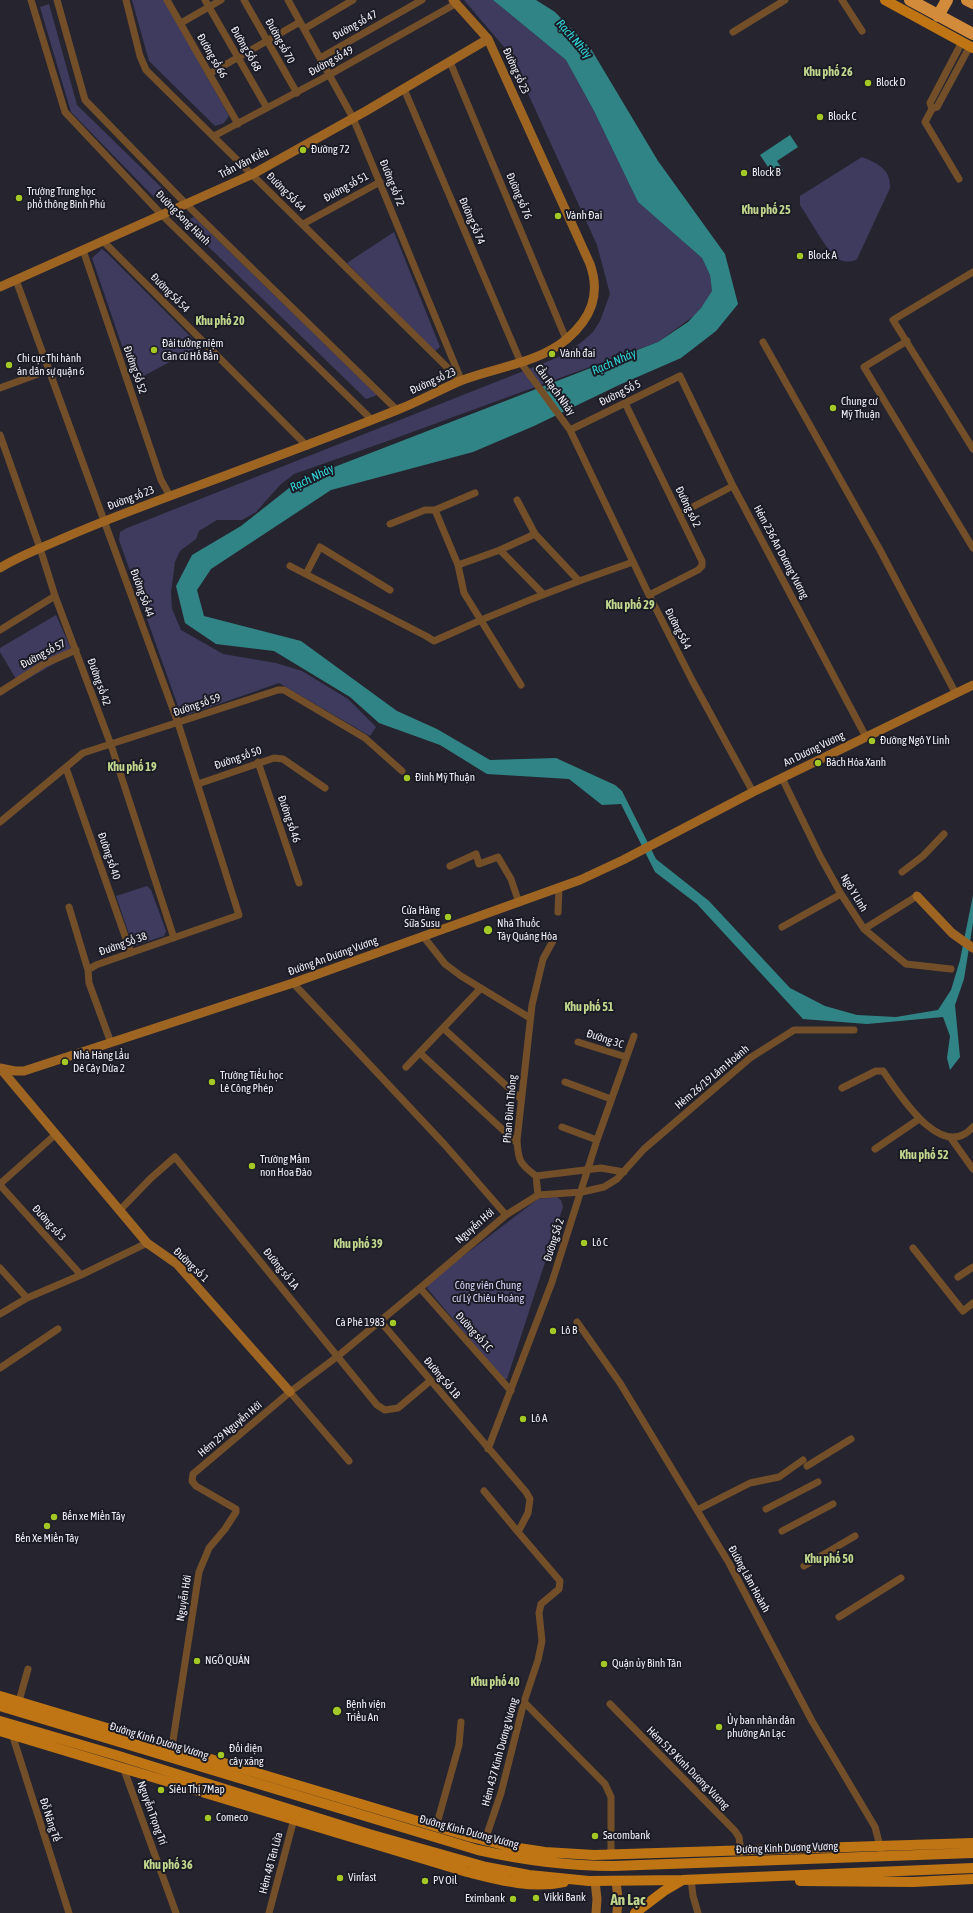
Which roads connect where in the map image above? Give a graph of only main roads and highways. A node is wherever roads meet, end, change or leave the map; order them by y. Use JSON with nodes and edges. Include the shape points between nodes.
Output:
{"nodes":[{"id":1,"x":885,"y":0,"type":"edge"},
{"id":2,"x":910,"y":0,"type":"edge"},
{"id":3,"x":946,"y":0,"type":"edge"},
{"id":4,"x":967,"y":0,"type":"edge"},
{"id":5,"x":973,"y":3,"type":"edge"},
{"id":6,"x":938,"y":16,"type":"junction"},
{"id":7,"x":969,"y":42,"type":"edge"},
{"id":8,"x":0,"y":1696,"type":"edge"},
{"id":9,"x":0,"y":1706,"type":"edge"},
{"id":10,"x":18,"y":1706,"type":"junction"},
{"id":11,"x":0,"y":1721,"type":"edge"},
{"id":12,"x":12,"y":1729,"type":"junction"},
{"id":13,"x":0,"y":1731,"type":"edge"},
{"id":14,"x":105,"y":1732,"type":"junction"},
{"id":15,"x":120,"y":1756,"type":"junction"},
{"id":16,"x":123,"y":1766,"type":"junction"},
{"id":17,"x":354,"y":1801,"type":"junction"},
{"id":18,"x":351,"y":1812,"type":"junction"},
{"id":19,"x":295,"y":1815,"type":"junction"},
{"id":20,"x":345,"y":1831,"type":"junction"},
{"id":21,"x":973,"y":1843,"type":"edge"},
{"id":22,"x":765,"y":1850,"type":"junction"},
{"id":23,"x":881,"y":1851,"type":"junction"},
{"id":24,"x":973,"y":1853,"type":"edge"},
{"id":25,"x":594,"y":1855,"type":"junction"},
{"id":26,"x":611,"y":1856,"type":"junction"},
{"id":27,"x":742,"y":1857,"type":"junction"},
{"id":28,"x":767,"y":1861,"type":"junction"},
{"id":29,"x":595,"y":1866,"type":"junction"},
{"id":30,"x":613,"y":1866,"type":"junction"},
{"id":31,"x":973,"y":1868,"type":"edge"},
{"id":32,"x":770,"y":1875,"type":"junction"},
{"id":33,"x":792,"y":1876,"type":"junction"},
{"id":34,"x":742,"y":1877,"type":"junction"},
{"id":35,"x":973,"y":1879,"type":"edge"},
{"id":36,"x":686,"y":1880,"type":"junction"},
{"id":37,"x":596,"y":1881,"type":"junction"},
{"id":38,"x":616,"y":1881,"type":"junction"},
{"id":39,"x":635,"y":1913,"type":"edge"}],
"edges":[{"from":1,"to":7,"type":"main road"},
{"from":2,"to":6,"type":"highway"},
{"from":3,"to":6,"type":"highway"},
{"from":4,"to":5,"type":"highway"},
{"from":6,"to":7,"type":"highway"},
{"from":8,"to":10,"type":"main road","name":"Đường Kinh Dương Vương"},
{"from":9,"to":10,"type":"main road","name":"Đường Kinh Dương Vương"},
{"from":10,"to":12,"type":"main road"},
{"from":10,"to":14,"type":"main road","name":"Đường Kinh Dương Vương"},
{"from":11,"to":12,"type":"main road"},
{"from":12,"to":13,"type":"main road"},
{"from":12,"to":15,"type":"main road"},
{"from":12,"to":16,"type":"main road"},
{"from":14,"to":17,"type":"main road","name":"Đường Kinh Dương Vương","via":[[172,1746]]},
{"from":14,"to":18,"type":"main road","name":"Đường Kinh Dương Vương"},
{"from":15,"to":16,"type":"main road"},
{"from":15,"to":19,"type":"main road"},
{"from":16,"to":19,"type":"main road"},
{"from":17,"to":18,"type":"main road"},
{"from":17,"to":25,"type":"main road","name":"Đường Kinh Dương Vương","via":[[486,1840],[545,1852]]},
{"from":18,"to":20,"type":"main road"},
{"from":18,"to":29,"type":"main road","name":"Đường Kinh Dương Vương","via":[[494,1853],[535,1861]]},
{"from":19,"to":20,"type":"main road"},
{"from":20,"to":37,"type":"main road","via":[[486,1867],[529,1875]]},
{"from":21,"to":23,"type":"main road","name":"Đường Kinh Dương Vương"},
{"from":22,"to":23,"type":"main road","name":"Đường Kinh Dương Vương"},
{"from":22,"to":27,"type":"main road","name":"Đường Kinh Dương Vương"},
{"from":22,"to":28,"type":"main road"},
{"from":23,"to":24,"type":"main road","name":"Đường Kinh Dương Vương"},
{"from":23,"to":28,"type":"main road","name":"Đường Kinh Dương Vương"},
{"from":25,"to":26,"type":"main road","name":"Đường Kinh Dương Vương"},
{"from":25,"to":29,"type":"main road"},
{"from":26,"to":27,"type":"main road","name":"Đường Kinh Dương Vương"},
{"from":26,"to":30,"type":"main road"},
{"from":27,"to":28,"type":"main road","name":"Đường Kinh Dương Vương"},
{"from":27,"to":30,"type":"main road","name":"Đường Kinh Dương Vương"},
{"from":27,"to":34,"type":"main road"},
{"from":28,"to":32,"type":"main road"},
{"from":29,"to":30,"type":"main road","name":"Đường Kinh Dương Vương"},
{"from":29,"to":37,"type":"main road"},
{"from":30,"to":38,"type":"main road"},
{"from":31,"to":33,"type":"main road"},
{"from":32,"to":33,"type":"main road"},
{"from":32,"to":34,"type":"main road"},
{"from":33,"to":35,"type":"main road","via":[[805,1882]]},
{"from":34,"to":36,"type":"main road"},
{"from":36,"to":38,"type":"main road"},
{"from":36,"to":39,"type":"main road","via":[[664,1891]]},
{"from":37,"to":38,"type":"main road"}]}
